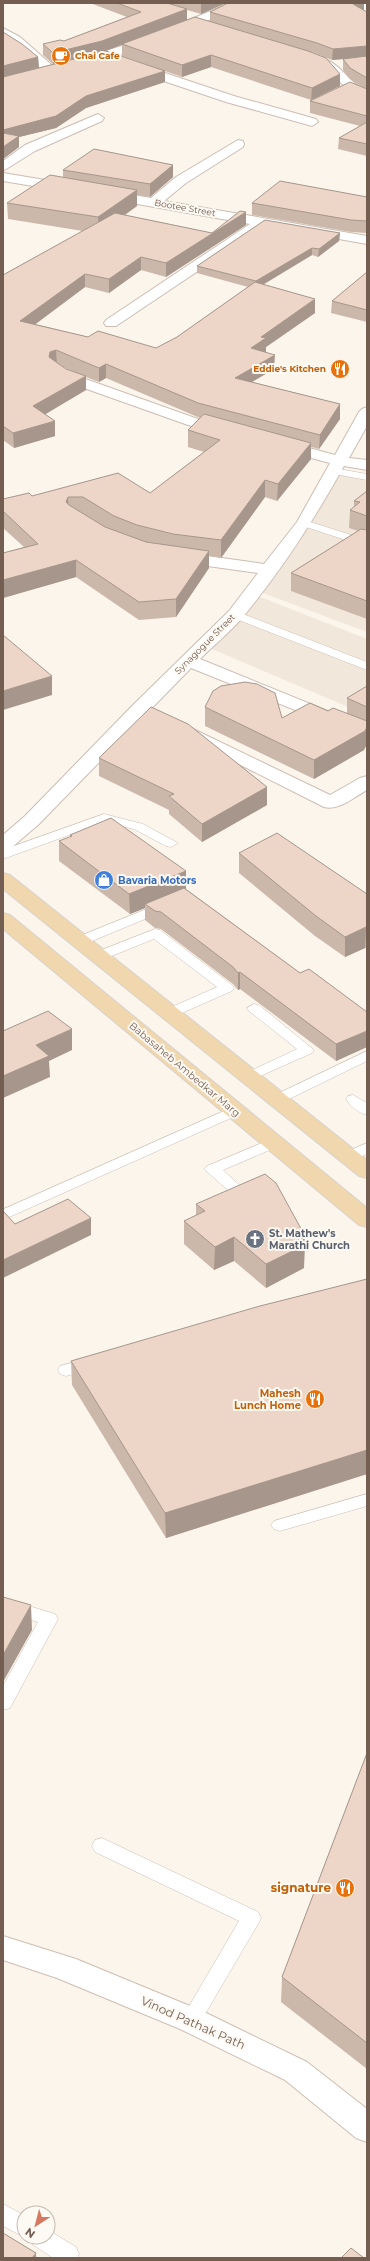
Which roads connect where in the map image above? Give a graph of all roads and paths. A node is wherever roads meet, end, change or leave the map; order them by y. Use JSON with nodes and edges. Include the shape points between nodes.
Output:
{"nodes":[{"id":1,"x":240,"y":3,"type":"edge"},
{"id":2,"x":357,"y":3,"type":"edge"},
{"id":3,"x":367,"y":11,"type":"edge"},
{"id":4,"x":182,"y":13,"type":"edge"},
{"id":5,"x":203,"y":23,"type":"junction"},
{"id":6,"x":3,"y":32,"type":"edge"},
{"id":7,"x":107,"y":56,"type":"junction"},
{"id":8,"x":305,"y":56,"type":"edge"},
{"id":9,"x":79,"y":63,"type":"edge"},
{"id":10,"x":346,"y":64,"type":"edge"},
{"id":11,"x":331,"y":66,"type":"junction"},
{"id":12,"x":65,"y":67,"type":"edge"},
{"id":13,"x":50,"y":70,"type":"junction"},
{"id":14,"x":37,"y":74,"type":"edge"},
{"id":15,"x":351,"y":87,"type":"junction"},
{"id":16,"x":337,"y":94,"type":"edge"},
{"id":17,"x":367,"y":94,"type":"edge"},
{"id":18,"x":310,"y":106,"type":"edge"},
{"id":19,"x":290,"y":116,"type":"junction"},
{"id":20,"x":98,"y":118,"type":"dead end"},
{"id":21,"x":312,"y":122,"type":"dead end"},
{"id":22,"x":238,"y":144,"type":"dead end"},
{"id":23,"x":3,"y":167,"type":"edge"},
{"id":24,"x":3,"y":177,"type":"edge"},
{"id":25,"x":153,"y":203,"type":"junction"},
{"id":26,"x":262,"y":222,"type":"junction"},
{"id":27,"x":367,"y":240,"type":"edge"},
{"id":28,"x":111,"y":323,"type":"dead end"},
{"id":29,"x":57,"y":370,"type":"edge"},
{"id":30,"x":367,"y":412,"type":"edge"},
{"id":31,"x":239,"y":434,"type":"edge"},
{"id":32,"x":270,"y":443,"type":"edge"},
{"id":33,"x":367,"y":465,"type":"edge"},
{"id":34,"x":336,"y":466,"type":"junction"},
{"id":35,"x":367,"y":477,"type":"edge"},
{"id":36,"x":304,"y":523,"type":"junction"},
{"id":37,"x":367,"y":544,"type":"edge"},
{"id":38,"x":160,"y":555,"type":"edge"},
{"id":39,"x":269,"y":570,"type":"junction"},
{"id":40,"x":235,"y":615,"type":"junction"},
{"id":41,"x":195,"y":655,"type":"junction"},
{"id":42,"x":367,"y":666,"type":"edge"},
{"id":43,"x":139,"y":709,"type":"junction"},
{"id":44,"x":367,"y":720,"type":"edge"},
{"id":45,"x":367,"y":734,"type":"edge"},
{"id":46,"x":367,"y":782,"type":"edge"},
{"id":47,"x":170,"y":843,"type":"dead end"},
{"id":48,"x":3,"y":845,"type":"edge"},
{"id":49,"x":3,"y":855,"type":"edge"},
{"id":50,"x":3,"y":879,"type":"edge"},
{"id":51,"x":178,"y":900,"type":"edge"},
{"id":52,"x":3,"y":919,"type":"edge"},
{"id":53,"x":80,"y":941,"type":"junction"},
{"id":54,"x":99,"y":956,"type":"junction"},
{"id":55,"x":254,"y":1008,"type":"dead end"},
{"id":56,"x":170,"y":1013,"type":"junction"},
{"id":57,"x":367,"y":1055,"type":"edge"},
{"id":58,"x":249,"y":1076,"type":"junction"},
{"id":59,"x":278,"y":1099,"type":"junction"},
{"id":60,"x":353,"y":1099,"type":"dead end"},
{"id":61,"x":367,"y":1110,"type":"edge"},
{"id":62,"x":235,"y":1111,"type":"junction"},
{"id":63,"x":274,"y":1143,"type":"junction"},
{"id":64,"x":358,"y":1152,"type":"edge"},
{"id":65,"x":367,"y":1171,"type":"edge"},
{"id":66,"x":245,"y":1198,"type":"edge"},
{"id":67,"x":9,"y":1212,"type":"dead end"},
{"id":68,"x":367,"y":1220,"type":"edge"},
{"id":69,"x":105,"y":1361,"type":"edge"},
{"id":70,"x":66,"y":1370,"type":"dead end"},
{"id":71,"x":367,"y":1500,"type":"edge"},
{"id":72,"x":280,"y":1525,"type":"dead end"},
{"id":73,"x":3,"y":1605,"type":"edge"},
{"id":74,"x":3,"y":1703,"type":"edge"},
{"id":75,"x":102,"y":1846,"type":"dead end"},
{"id":76,"x":3,"y":1948,"type":"edge"},
{"id":77,"x":191,"y":2020,"type":"junction"},
{"id":78,"x":367,"y":2128,"type":"edge"},
{"id":79,"x":3,"y":2214,"type":"edge"},
{"id":80,"x":16,"y":2222,"type":"edge"},
{"id":81,"x":53,"y":2245,"type":"edge"},
{"id":82,"x":64,"y":2258,"type":"edge"}],
"edges":[{"from":1,"to":5,"type":"street"},
{"from":2,"to":3,"type":"street"},
{"from":4,"to":5,"type":"street"},
{"from":5,"to":7,"type":"street"},
{"from":6,"to":13,"type":"street"},
{"from":7,"to":9,"type":"street"},
{"from":7,"to":19,"type":"street","via":[[230,99]]},
{"from":8,"to":11,"type":"street"},
{"from":10,"to":11,"type":"street"},
{"from":11,"to":15,"type":"street"},
{"from":12,"to":13,"type":"street"},
{"from":13,"to":14,"type":"street"},
{"from":15,"to":16,"type":"street"},
{"from":15,"to":17,"type":"street"},
{"from":18,"to":19,"type":"street"},
{"from":19,"to":21,"type":"street"},
{"from":20,"to":23,"type":"street","via":[[30,148]]},
{"from":22,"to":25,"type":"street","via":[[181,180]]},
{"from":24,"to":25,"type":"street","name":"Bootee Street"},
{"from":25,"to":26,"type":"street","name":"Bootee Street"},
{"from":26,"to":27,"type":"street","name":"Bootee Street"},
{"from":26,"to":28,"type":"street"},
{"from":29,"to":31,"type":"street","via":[[72,378],[178,417]]},
{"from":30,"to":34,"type":"street","name":"Synagogue Street"},
{"from":32,"to":34,"type":"street"},
{"from":33,"to":34,"type":"street"},
{"from":34,"to":35,"type":"lane"},
{"from":34,"to":36,"type":"street","name":"Synagogue Street"},
{"from":36,"to":37,"type":"lane"},
{"from":36,"to":39,"type":"street","name":"Synagogue Street"},
{"from":38,"to":39,"type":"street"},
{"from":39,"to":40,"type":"street","name":"Synagogue Street"},
{"from":40,"to":41,"type":"street","name":"Synagogue Street"},
{"from":40,"to":42,"type":"lane"},
{"from":41,"to":43,"type":"street","name":"Synagogue Street"},
{"from":41,"to":44,"type":"street"},
{"from":41,"to":45,"type":"street"},
{"from":43,"to":46,"type":"street","via":[[331,803]]},
{"from":43,"to":48,"type":"street","name":"Synagogue Street","via":[[32,820]]},
{"from":47,"to":49,"type":"lane","via":[[141,825],[104,818]]},
{"from":50,"to":53,"type":"main road"},
{"from":51,"to":53,"type":"lane"},
{"from":52,"to":62,"type":"main road","name":"Babasaheb Ambedkar Marg"},
{"from":53,"to":54,"type":"main road"},
{"from":54,"to":56,"type":"main road"},
{"from":54,"to":56,"type":"lane","via":[[155,933],[227,988]]},
{"from":55,"to":58,"type":"lane","via":[[307,1050]]},
{"from":56,"to":58,"type":"main road"},
{"from":57,"to":59,"type":"lane"},
{"from":58,"to":59,"type":"main road"},
{"from":59,"to":64,"type":"main road"},
{"from":60,"to":61,"type":"lane"},
{"from":62,"to":63,"type":"main road","name":"Babasaheb Ambedkar Marg"},
{"from":62,"to":67,"type":"lane"},
{"from":63,"to":66,"type":"lane","via":[[212,1169]]},
{"from":63,"to":68,"type":"main road","name":"Babasaheb Ambedkar Marg"},
{"from":64,"to":65,"type":"main road"},
{"from":69,"to":70,"type":"lane"},
{"from":71,"to":72,"type":"lane"},
{"from":73,"to":74,"type":"lane","via":[[49,1620]]},
{"from":75,"to":77,"type":"lane","via":[[251,1918]]},
{"from":76,"to":77,"type":"street","name":"Vinod Pathak Path","via":[[65,1968]]},
{"from":77,"to":78,"type":"street","name":"Vinod Pathak Path","via":[[296,2071]]},
{"from":79,"to":80,"type":"lane"},
{"from":81,"to":82,"type":"lane","via":[[68,2254]]}]}
